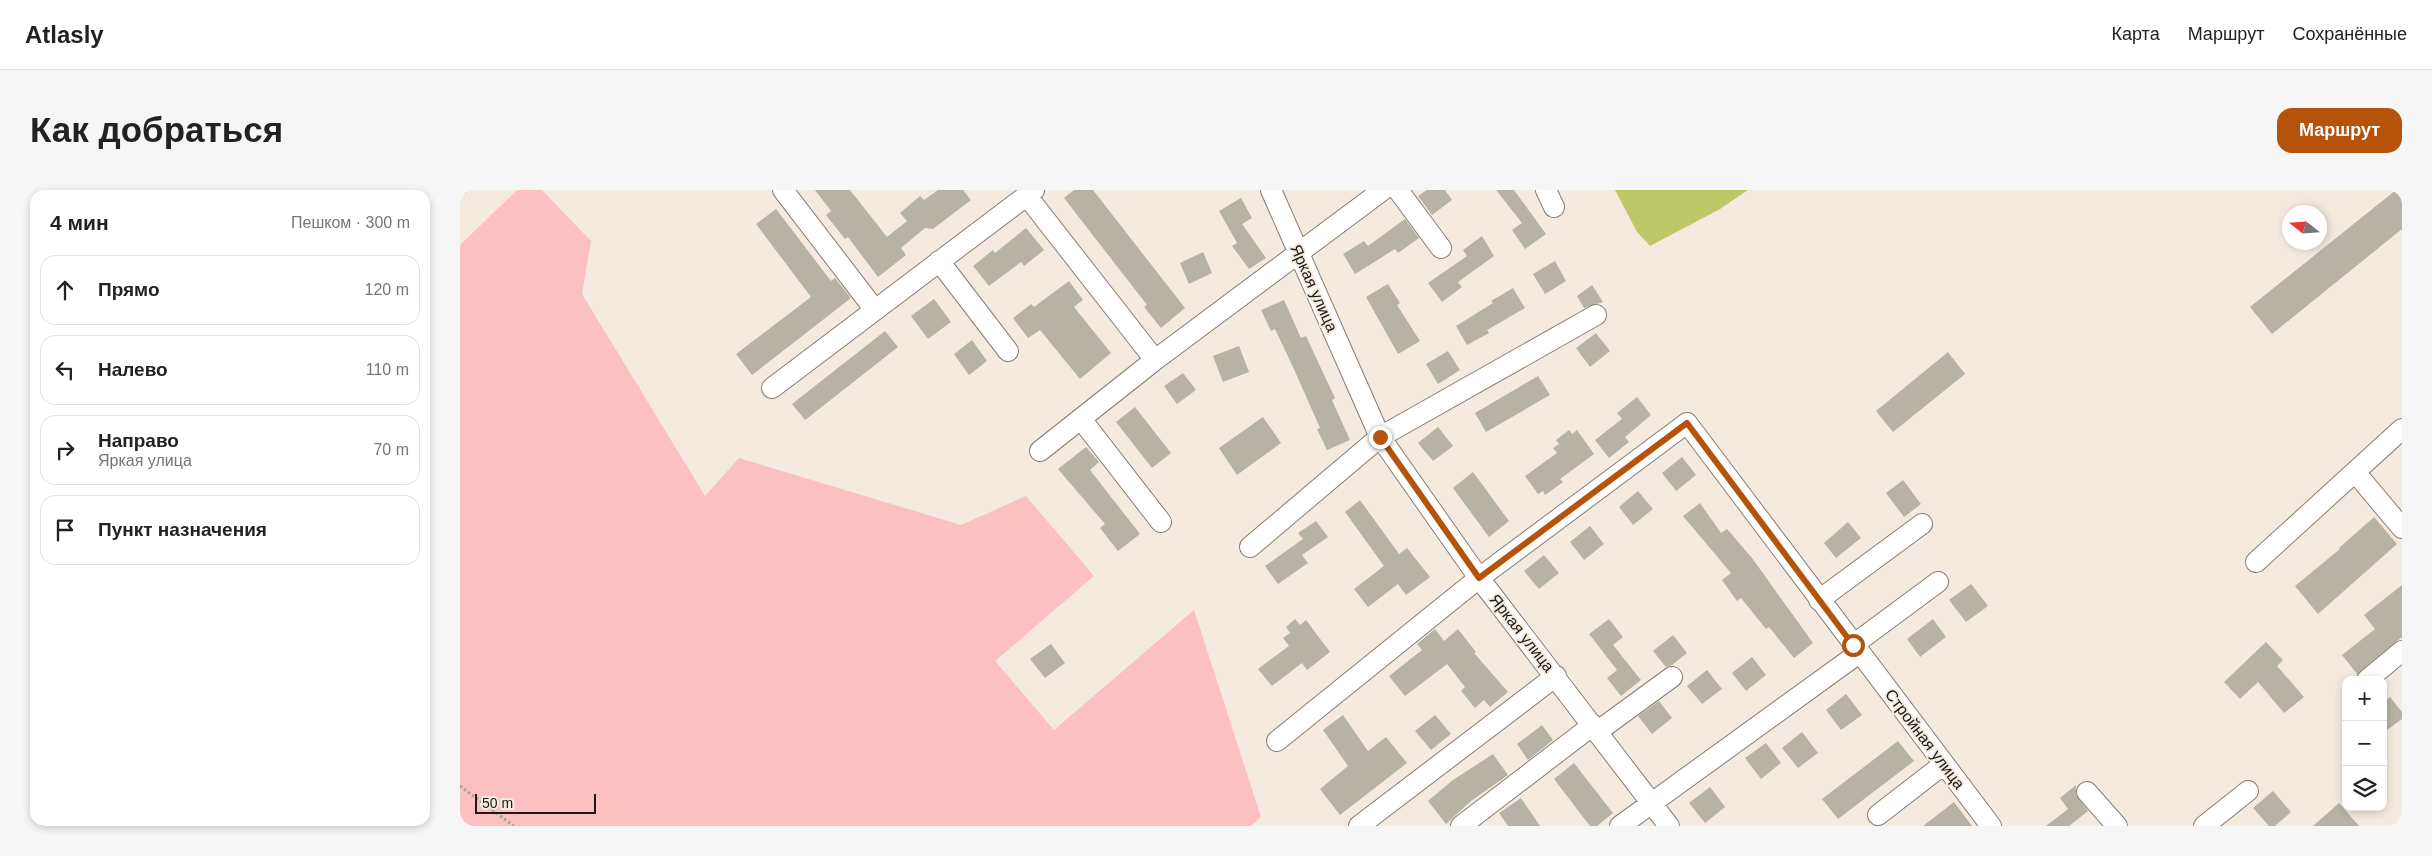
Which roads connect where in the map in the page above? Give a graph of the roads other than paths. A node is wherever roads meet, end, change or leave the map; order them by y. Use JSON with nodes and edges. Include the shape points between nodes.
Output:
{"nodes":[{"id":1,"x":783,"y":190,"type":"edge"},
{"id":2,"x":1271,"y":190,"type":"edge"},
{"id":3,"x":1383,"y":190,"type":"edge"},
{"id":4,"x":1398,"y":190,"type":"edge"},
{"id":5,"x":1030,"y":193,"type":"edge"},
{"id":6,"x":1441,"y":248,"type":"dead end"},
{"id":7,"x":1299,"y":254,"type":"junction"},
{"id":8,"x":939,"y":261,"type":"junction"},
{"id":9,"x":875,"y":310,"type":"junction"},
{"id":10,"x":1596,"y":315,"type":"dead end"},
{"id":11,"x":1008,"y":351,"type":"dead end"},
{"id":12,"x":1155,"y":360,"type":"junction"},
{"id":13,"x":772,"y":388,"type":"dead end"},
{"id":14,"x":1081,"y":419,"type":"junction"},
{"id":15,"x":2402,"y":429,"type":"edge"},
{"id":16,"x":1380,"y":437,"type":"junction"},
{"id":17,"x":1040,"y":451,"type":"dead end"},
{"id":18,"x":2355,"y":472,"type":"junction"},
{"id":19,"x":1161,"y":522,"type":"dead end"},
{"id":20,"x":1922,"y":524,"type":"dead end"},
{"id":21,"x":2402,"y":528,"type":"edge"},
{"id":22,"x":1250,"y":547,"type":"dead end"},
{"id":23,"x":2256,"y":562,"type":"dead end"},
{"id":24,"x":1479,"y":578,"type":"junction"},
{"id":25,"x":1938,"y":582,"type":"dead end"},
{"id":26,"x":1820,"y":600,"type":"junction"},
{"id":27,"x":1856,"y":649,"type":"junction"},
{"id":28,"x":2402,"y":651,"type":"edge"},
{"id":29,"x":1556,"y":676,"type":"junction"},
{"id":30,"x":2373,"y":676,"type":"edge"},
{"id":31,"x":1672,"y":677,"type":"dead end"},
{"id":32,"x":1596,"y":728,"type":"junction"},
{"id":33,"x":1277,"y":741,"type":"dead end"},
{"id":34,"x":1944,"y":764,"type":"junction"},
{"id":35,"x":2248,"y":791,"type":"dead end"},
{"id":36,"x":2087,"y":792,"type":"dead end"},
{"id":37,"x":1652,"y":802,"type":"junction"},
{"id":38,"x":1878,"y":815,"type":"dead end"},
{"id":39,"x":1359,"y":826,"type":"edge"},
{"id":40,"x":1461,"y":826,"type":"edge"},
{"id":41,"x":1620,"y":826,"type":"edge"},
{"id":42,"x":1669,"y":826,"type":"edge"},
{"id":43,"x":1991,"y":826,"type":"edge"},
{"id":44,"x":2117,"y":826,"type":"edge"},
{"id":45,"x":2204,"y":826,"type":"edge"}],
"edges":[{"from":1,"to":9,"type":"street"},
{"from":2,"to":7,"type":"street","name":"Яркая улица"},
{"from":3,"to":7,"type":"street"},
{"from":4,"to":6,"type":"street"},
{"from":5,"to":8,"type":"street"},
{"from":5,"to":12,"type":"street"},
{"from":7,"to":12,"type":"street"},
{"from":7,"to":16,"type":"street","name":"Яркая улица"},
{"from":8,"to":9,"type":"street"},
{"from":8,"to":11,"type":"street"},
{"from":9,"to":13,"type":"street"},
{"from":10,"to":16,"type":"street"},
{"from":12,"to":14,"type":"street"},
{"from":14,"to":17,"type":"street"},
{"from":14,"to":19,"type":"street"},
{"from":15,"to":18,"type":"street"},
{"from":16,"to":22,"type":"street"},
{"from":16,"to":24,"type":"street","name":"Яркая улица"},
{"from":18,"to":21,"type":"street"},
{"from":18,"to":23,"type":"street"},
{"from":20,"to":26,"type":"street"},
{"from":24,"to":26,"type":"street","name":"Стройная улица","via":[[1687,423]]},
{"from":24,"to":29,"type":"street","name":"Яркая улица"},
{"from":24,"to":33,"type":"street"},
{"from":25,"to":27,"type":"street"},
{"from":26,"to":27,"type":"street","name":"Стройная улица"},
{"from":27,"to":34,"type":"street","name":"Стройная улица"},
{"from":27,"to":37,"type":"street"},
{"from":28,"to":30,"type":"street"},
{"from":29,"to":32,"type":"street","name":"Яркая улица"},
{"from":29,"to":39,"type":"street"},
{"from":31,"to":32,"type":"street"},
{"from":32,"to":37,"type":"street","name":"Яркая улица"},
{"from":32,"to":40,"type":"street"},
{"from":34,"to":38,"type":"street"},
{"from":34,"to":43,"type":"street","name":"Стройная улица"},
{"from":35,"to":45,"type":"street"},
{"from":36,"to":44,"type":"street"},
{"from":37,"to":41,"type":"street"},
{"from":37,"to":42,"type":"street","name":"Яркая улица"}]}
